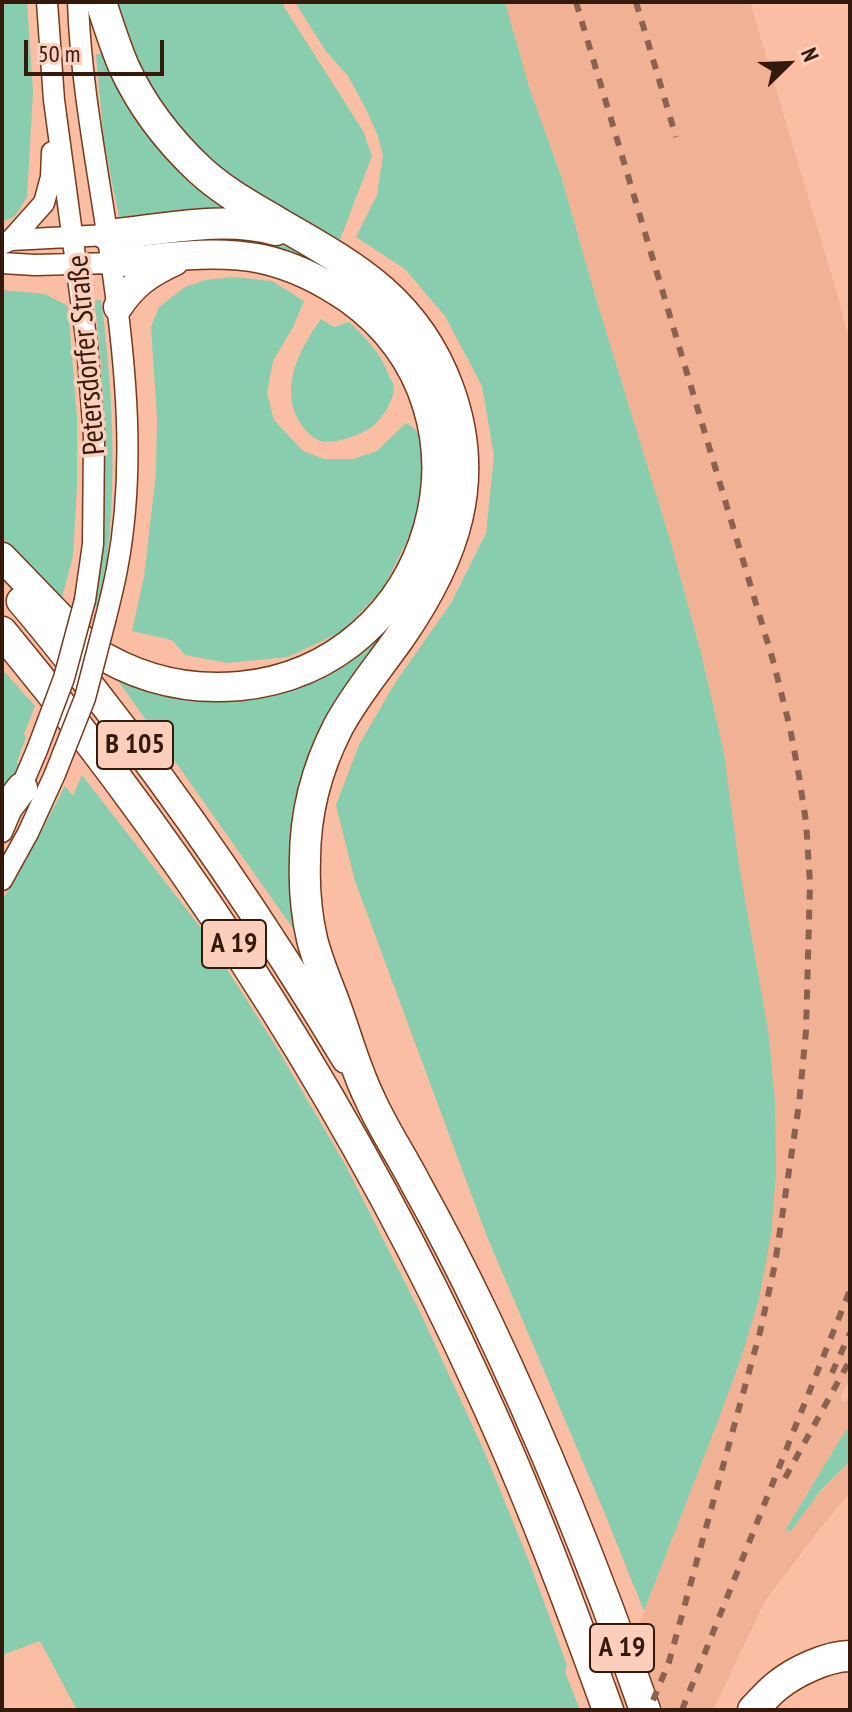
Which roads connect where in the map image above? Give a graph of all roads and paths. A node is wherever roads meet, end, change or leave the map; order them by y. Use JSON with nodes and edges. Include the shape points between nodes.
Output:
{"nodes":[{"id":1,"x":47,"y":2,"type":"edge"},
{"id":2,"x":78,"y":2,"type":"edge"},
{"id":3,"x":101,"y":2,"type":"edge"},
{"id":4,"x":54,"y":100,"type":"junction"},
{"id":5,"x":73,"y":237,"type":"junction"},
{"id":6,"x":6,"y":242,"type":"edge"},
{"id":7,"x":319,"y":246,"type":"junction"},
{"id":8,"x":110,"y":249,"type":"junction"},
{"id":9,"x":186,"y":256,"type":"junction"},
{"id":10,"x":2,"y":263,"type":"edge"},
{"id":11,"x":77,"y":265,"type":"junction"},
{"id":12,"x":118,"y":307,"type":"junction"},
{"id":13,"x":2,"y":557,"type":"edge"},
{"id":14,"x":2,"y":579,"type":"edge"},
{"id":15,"x":2,"y":632,"type":"edge"},
{"id":16,"x":2,"y":654,"type":"edge"},
{"id":17,"x":67,"y":711,"type":"junction"},
{"id":18,"x":22,"y":788,"type":"junction"},
{"id":19,"x":2,"y":814,"type":"edge"},
{"id":20,"x":2,"y":832,"type":"edge"},
{"id":21,"x":2,"y":880,"type":"edge"},
{"id":22,"x":369,"y":1097,"type":"junction"},
{"id":23,"x":850,"y":1656,"type":"edge"},
{"id":24,"x":608,"y":1710,"type":"edge"},
{"id":25,"x":645,"y":1710,"type":"edge"},
{"id":26,"x":753,"y":1710,"type":"edge"}],
"edges":[{"from":1,"to":4,"type":"street"},
{"from":2,"to":8,"type":"street","name":"Petersdorfer Straße"},
{"from":3,"to":7,"type":"highway","via":[[125,68],[169,138],[234,197]]},
{"from":4,"to":5,"type":"street","name":"Petersdorfer Straße"},
{"from":4,"to":6,"type":"street","via":[[51,177],[44,203]]},
{"from":5,"to":6,"type":"street"},
{"from":5,"to":8,"type":"street"},
{"from":5,"to":11,"type":"street","name":"Petersdorfer Straße"},
{"from":7,"to":8,"type":"highway","via":[[260,225],[223,223]]},
{"from":7,"to":22,"type":"highway","via":[[378,285],[409,316],[448,387],[463,456],[454,538],[422,604],[337,729],[309,810],[305,856],[312,941]]},
{"from":8,"to":9,"type":"highway"},
{"from":8,"to":11,"type":"street"},
{"from":8,"to":12,"type":"street","name":"Petersdorfer Straße"},
{"from":9,"to":12,"type":"highway","via":[[139,281]]},
{"from":9,"to":13,"type":"highway","via":[[228,254],[295,269],[367,312],[395,342],[424,399],[436,465],[428,532],[397,596],[376,622],[325,660],[258,684],[198,687],[149,677],[91,649]]},
{"from":10,"to":11,"type":"street"},
{"from":11,"to":18,"type":"street","name":"Petersdorfer Straße","bridge":true,"via":[[94,436],[93,544],[85,600],[64,678]]},
{"from":12,"to":21,"type":"street","name":"Petersdorfer Straße","bridge":true,"via":[[128,442],[117,569],[85,698],[55,774]]},
{"from":14,"to":22,"type":"highway","number":"B 105","via":[[208,845]]},
{"from":15,"to":17,"type":"highway","number":"A 19"},
{"from":16,"to":17,"type":"highway","number":"A 19"},
{"from":17,"to":24,"type":"highway","number":"A 19","via":[[221,924],[317,1075],[382,1191],[481,1390]]},
{"from":18,"to":19,"type":"highway"},
{"from":18,"to":20,"type":"street","name":"Petersdorfer Straße"},
{"from":22,"to":25,"type":"highway","number":"A 19","via":[[518,1389]]},
{"from":23,"to":26,"type":"highway","via":[[810,1666],[777,1686]]}]}
